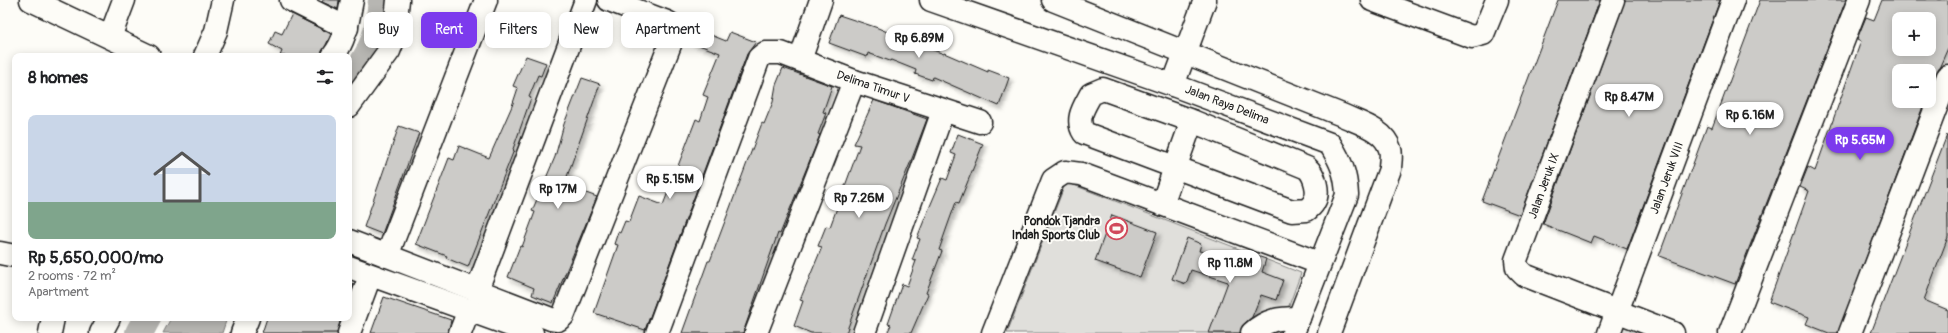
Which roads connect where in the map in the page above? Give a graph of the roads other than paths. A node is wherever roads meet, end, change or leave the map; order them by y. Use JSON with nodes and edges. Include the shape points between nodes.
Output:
{"nodes":[{"id":1,"x":31,"y":0,"type":"edge"},
{"id":2,"x":124,"y":0,"type":"edge"},
{"id":3,"x":223,"y":0,"type":"edge"},
{"id":4,"x":238,"y":0,"type":"edge"},
{"id":5,"x":291,"y":0,"type":"edge"},
{"id":6,"x":352,"y":0,"type":"edge"},
{"id":7,"x":398,"y":0,"type":"edge"},
{"id":8,"x":486,"y":0,"type":"edge"},
{"id":9,"x":586,"y":0,"type":"edge"},
{"id":10,"x":609,"y":0,"type":"edge"},
{"id":11,"x":821,"y":0,"type":"edge"},
{"id":12,"x":931,"y":0,"type":"edge"},
{"id":13,"x":1053,"y":0,"type":"edge"},
{"id":14,"x":1205,"y":0,"type":"edge"},
{"id":15,"x":1372,"y":0,"type":"edge"},
{"id":16,"x":1497,"y":0,"type":"edge"},
{"id":17,"x":1613,"y":0,"type":"edge"},
{"id":18,"x":1733,"y":0,"type":"edge"},
{"id":19,"x":1858,"y":0,"type":"edge"},
{"id":20,"x":1404,"y":6,"type":"edge"},
{"id":21,"x":347,"y":28,"type":"junction"},
{"id":22,"x":216,"y":31,"type":"junction"},
{"id":23,"x":110,"y":37,"type":"junction"},
{"id":24,"x":1185,"y":52,"type":"junction"},
{"id":25,"x":143,"y":53,"type":"edge"},
{"id":26,"x":206,"y":53,"type":"edge"},
{"id":27,"x":335,"y":53,"type":"edge"},
{"id":28,"x":800,"y":60,"type":"junction"},
{"id":29,"x":1948,"y":76,"type":"edge"},
{"id":30,"x":854,"y":81,"type":"junction"},
{"id":31,"x":1173,"y":85,"type":"junction"},
{"id":32,"x":352,"y":102,"type":"edge"},
{"id":33,"x":943,"y":111,"type":"junction"},
{"id":34,"x":1342,"y":116,"type":"junction"},
{"id":35,"x":1192,"y":120,"type":"junction"},
{"id":36,"x":980,"y":122,"type":"dead end"},
{"id":37,"x":1330,"y":144,"type":"junction"},
{"id":38,"x":1174,"y":168,"type":"junction"},
{"id":39,"x":1162,"y":204,"type":"junction"},
{"id":40,"x":352,"y":242,"type":"edge"},
{"id":41,"x":0,"y":253,"type":"edge"},
{"id":42,"x":12,"y":255,"type":"edge"},
{"id":43,"x":387,"y":256,"type":"junction"},
{"id":44,"x":1319,"y":263,"type":"junction"},
{"id":45,"x":352,"y":268,"type":"edge"},
{"id":46,"x":370,"y":276,"type":"junction"},
{"id":47,"x":477,"y":290,"type":"junction"},
{"id":48,"x":468,"y":310,"type":"junction"},
{"id":49,"x":1618,"y":312,"type":"junction"},
{"id":50,"x":52,"y":321,"type":"edge"},
{"id":51,"x":107,"y":321,"type":"edge"},
{"id":52,"x":247,"y":321,"type":"edge"},
{"id":53,"x":1296,"y":325,"type":"edge"},
{"id":54,"x":50,"y":333,"type":"edge"},
{"id":55,"x":101,"y":333,"type":"edge"},
{"id":56,"x":242,"y":333,"type":"edge"},
{"id":57,"x":349,"y":333,"type":"edge"},
{"id":58,"x":460,"y":333,"type":"edge"},
{"id":59,"x":532,"y":333,"type":"edge"},
{"id":60,"x":657,"y":333,"type":"edge"},
{"id":61,"x":756,"y":333,"type":"edge"},
{"id":62,"x":864,"y":333,"type":"edge"},
{"id":63,"x":993,"y":333,"type":"edge"},
{"id":64,"x":1252,"y":333,"type":"edge"},
{"id":65,"x":1330,"y":333,"type":"edge"},
{"id":66,"x":1610,"y":333,"type":"edge"},
{"id":67,"x":1673,"y":333,"type":"edge"},
{"id":68,"x":1730,"y":333,"type":"edge"},
{"id":69,"x":1850,"y":333,"type":"edge"}],
"edges":[{"from":1,"to":23,"type":"street"},
{"from":2,"to":23,"type":"street"},
{"from":3,"to":22,"type":"street"},
{"from":4,"to":22,"type":"street","via":[[228,18]]},
{"from":5,"to":21,"type":"street"},
{"from":6,"to":21,"type":"street"},
{"from":7,"to":32,"type":"street","via":[[394,38],[389,51]]},
{"from":8,"to":43,"type":"street"},
{"from":9,"to":47,"type":"street"},
{"from":10,"to":47,"type":"street","via":[[667,22],[672,25],[675,32],[563,316],[558,320],[552,320]]},
{"from":11,"to":28,"type":"street"},
{"from":12,"to":31,"type":"street","name":"Jalan Raya Delima"},
{"from":13,"to":24,"type":"street"},
{"from":14,"to":24,"type":"street"},
{"from":15,"to":20,"type":"street"},
{"from":16,"to":20,"type":"street","via":[[1489,23],[1483,34],[1478,36],[1464,35]]},
{"from":17,"to":49,"type":"street","name":"Jalan Jeruk IX","via":[[1516,260],[1517,268],[1524,275]]},
{"from":18,"to":49,"type":"street","name":"Jalan Jeruk VIII"},
{"from":19,"to":68,"type":"street"},
{"from":21,"to":27,"type":"street"},
{"from":22,"to":26,"type":"street"},
{"from":23,"to":25,"type":"street"},
{"from":24,"to":31,"type":"street"},
{"from":24,"to":34,"type":"street"},
{"from":28,"to":30,"type":"street","name":"Delima Timur V"},
{"from":28,"to":60,"type":"street","name":"Delima Timur V","via":[[781,53],[765,53],[759,58]]},
{"from":29,"to":69,"type":"street"},
{"from":30,"to":33,"type":"street","name":"Delima Timur V"},
{"from":30,"to":61,"type":"street"},
{"from":31,"to":37,"type":"street","name":"Jalan Raya Delima"},
{"from":33,"to":36,"type":"street","name":"Delima Timur V"},
{"from":33,"to":62,"type":"street"},
{"from":34,"to":37,"type":"street"},
{"from":34,"to":65,"type":"street","via":[[1377,131],[1385,139],[1390,150],[1390,169]]},
{"from":35,"to":38,"type":"street"},
{"from":35,"to":38,"type":"street","via":[[1103,90],[1090,94],[1080,116],[1080,126],[1084,133]]},
{"from":35,"to":38,"type":"street","via":[[1307,168],[1314,175],[1315,202],[1307,210],[1292,211]]},
{"from":37,"to":44,"type":"street","via":[[1346,177],[1347,195]]},
{"from":38,"to":39,"type":"street"},
{"from":39,"to":44,"type":"street"},
{"from":39,"to":63,"type":"street","via":[[1081,174],[1065,172],[1053,180]]},
{"from":40,"to":43,"type":"street"},
{"from":41,"to":42,"type":"street"},
{"from":43,"to":47,"type":"street"},
{"from":44,"to":53,"type":"street"},
{"from":45,"to":46,"type":"street"},
{"from":46,"to":48,"type":"street"},
{"from":46,"to":57,"type":"street"},
{"from":48,"to":58,"type":"street"},
{"from":48,"to":59,"type":"street"},
{"from":49,"to":66,"type":"street","name":"Jalan Jeruk VIII"},
{"from":49,"to":67,"type":"street","name":"Jalan Jeruk IX"},
{"from":50,"to":54,"type":"street"},
{"from":51,"to":55,"type":"street"},
{"from":52,"to":56,"type":"street"},
{"from":53,"to":64,"type":"street","via":[[1280,318],[1262,324]]}]}
